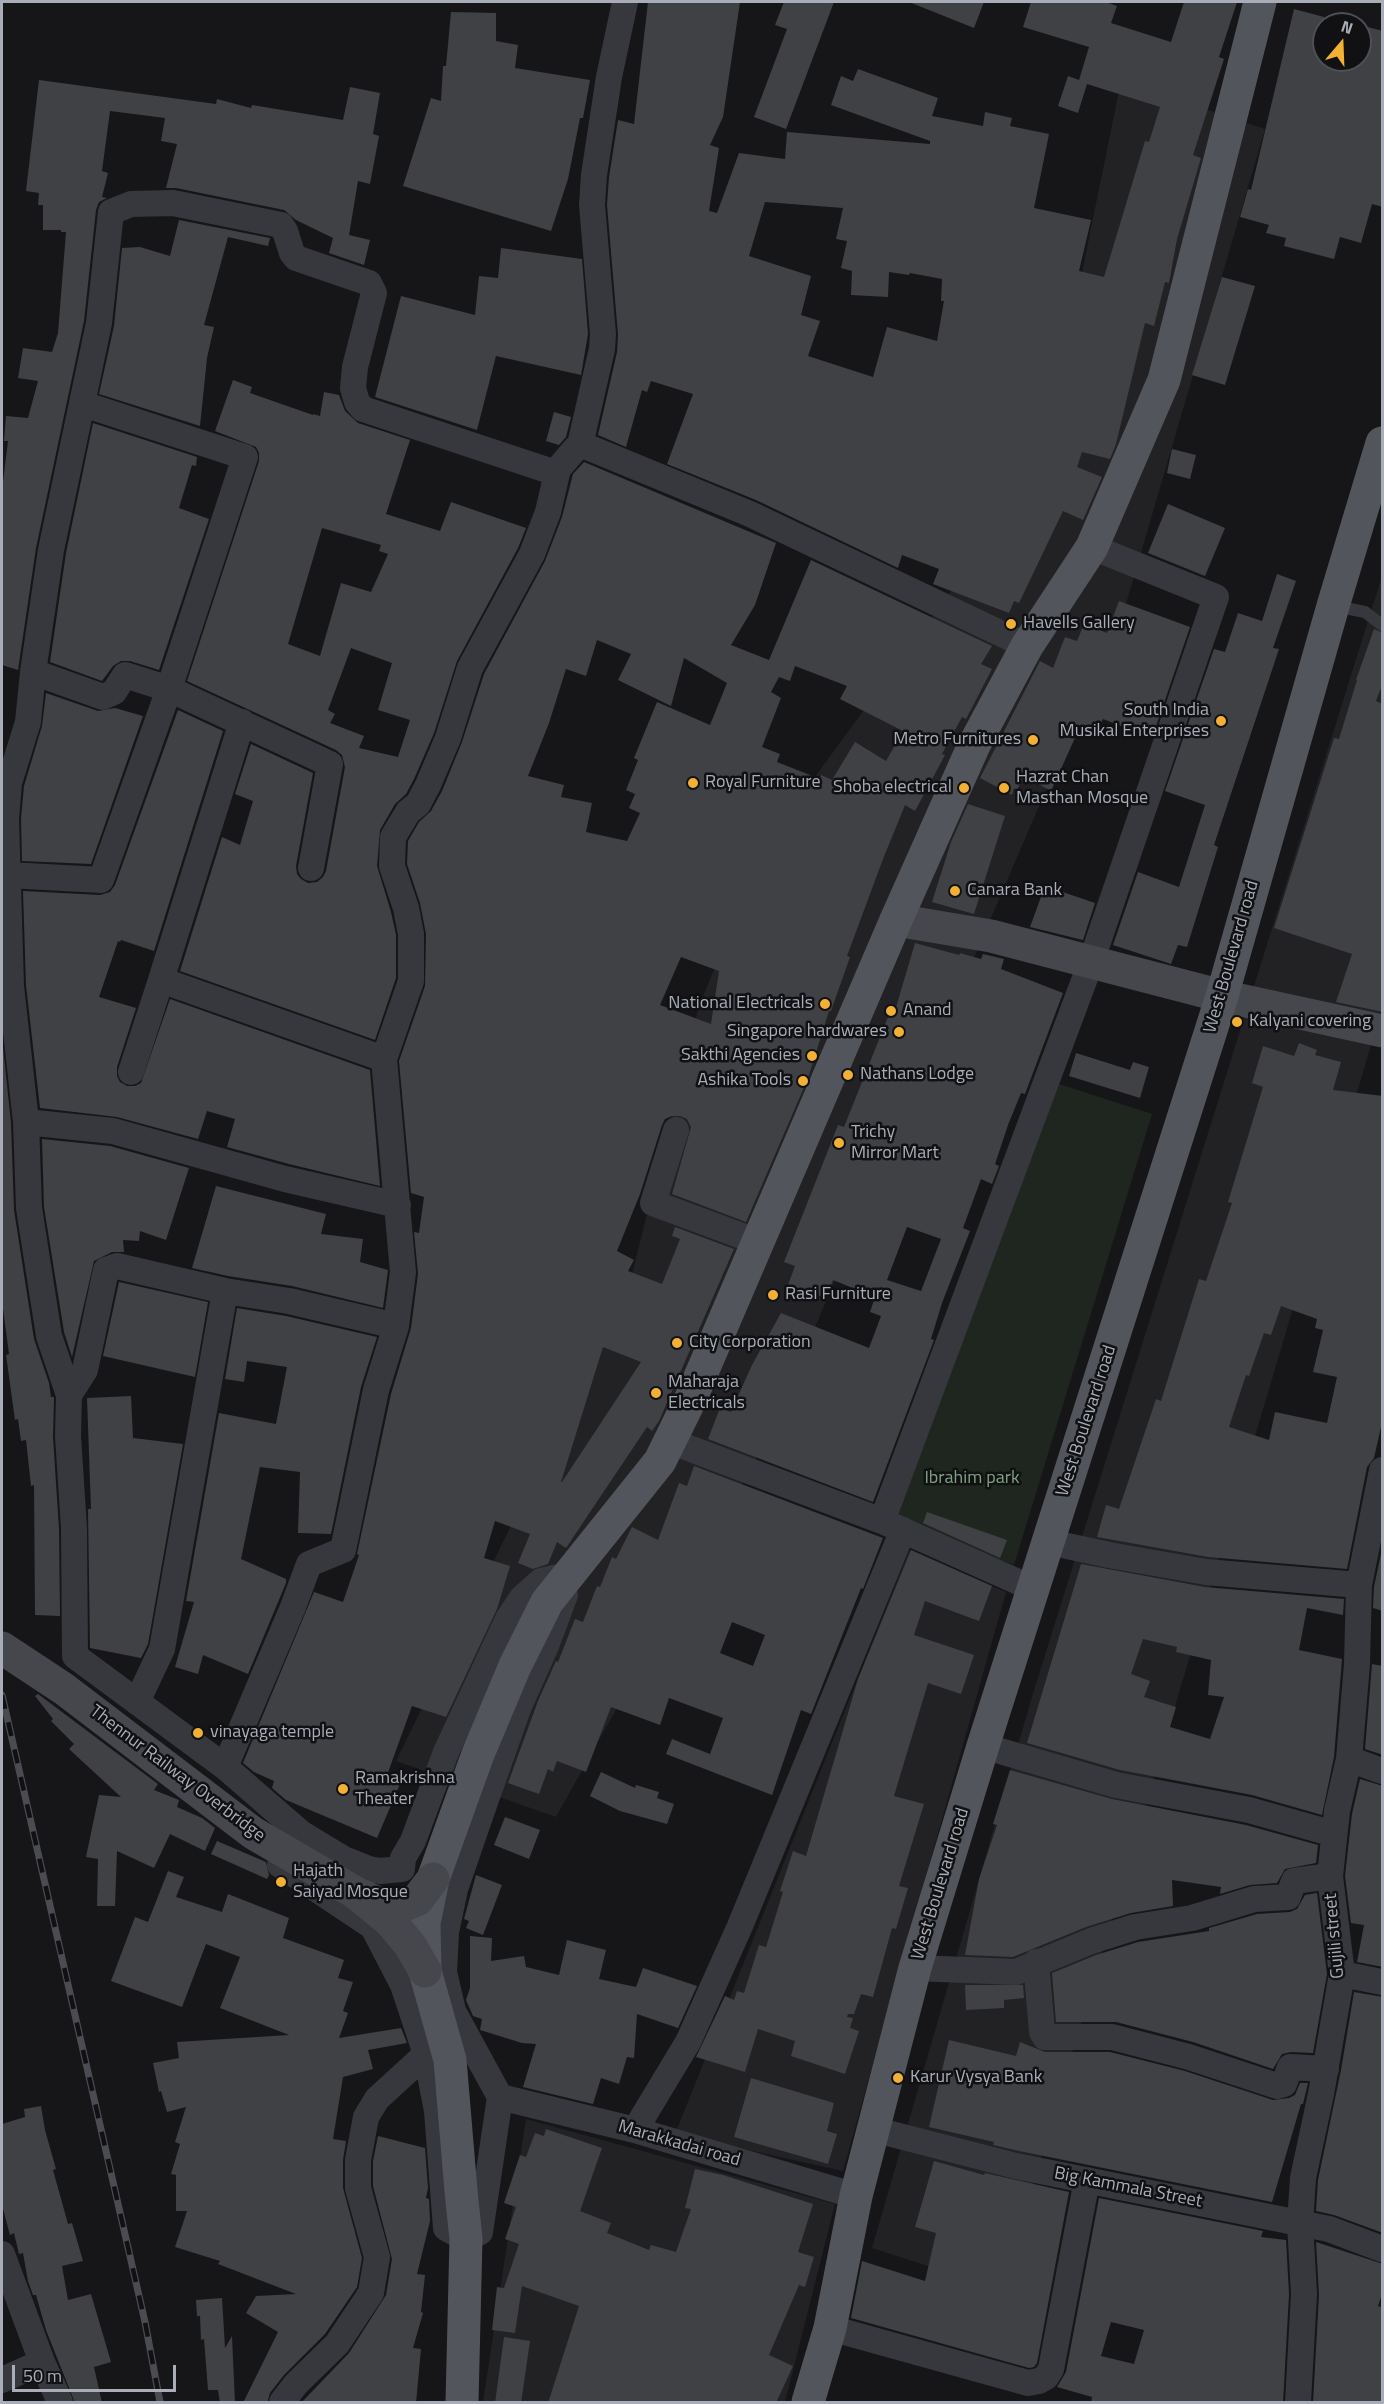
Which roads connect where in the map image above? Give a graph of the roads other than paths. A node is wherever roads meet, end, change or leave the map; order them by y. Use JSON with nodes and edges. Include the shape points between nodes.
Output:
{"nodes":[{"id":1,"x":625,"y":2,"type":"edge"},
{"id":2,"x":1260,"y":2,"type":"edge"},
{"id":3,"x":83,"y":404,"type":"junction"},
{"id":4,"x":1383,"y":443,"type":"edge"},
{"id":5,"x":580,"y":446,"type":"junction"},
{"id":6,"x":558,"y":469,"type":"junction"},
{"id":7,"x":1092,"y":547,"type":"junction"},
{"id":8,"x":1333,"y":606,"type":"junction"},
{"id":9,"x":1383,"y":625,"type":"edge"},
{"id":10,"x":1027,"y":646,"type":"junction"},
{"id":11,"x":33,"y":672,"type":"junction"},
{"id":12,"x":169,"y":689,"type":"junction"},
{"id":13,"x":242,"y":722,"type":"junction"},
{"id":14,"x":311,"y":868,"type":"dead end"},
{"id":15,"x":8,"y":875,"type":"junction"},
{"id":16,"x":896,"y":920,"type":"junction"},
{"id":17,"x":1090,"y":962,"type":"junction"},
{"id":18,"x":161,"y":980,"type":"junction"},
{"id":19,"x":1222,"y":996,"type":"junction"},
{"id":20,"x":1383,"y":1031,"type":"edge"},
{"id":21,"x":384,"y":1059,"type":"junction"},
{"id":22,"x":131,"y":1072,"type":"dead end"},
{"id":23,"x":26,"y":1122,"type":"junction"},
{"id":24,"x":676,"y":1131,"type":"dead end"},
{"id":25,"x":398,"y":1206,"type":"junction"},
{"id":26,"x":758,"y":1242,"type":"junction"},
{"id":27,"x":225,"y":1291,"type":"junction"},
{"id":28,"x":396,"y":1326,"type":"junction"},
{"id":29,"x":69,"y":1395,"type":"junction"},
{"id":30,"x":670,"y":1441,"type":"junction"},
{"id":31,"x":1383,"y":1470,"type":"edge"},
{"id":32,"x":1380,"y":1497,"type":"edge"},
{"id":33,"x":892,"y":1526,"type":"junction"},
{"id":34,"x":1049,"y":1542,"type":"junction"},
{"id":35,"x":572,"y":1575,"type":"junction"},
{"id":36,"x":1359,"y":1585,"type":"junction"},
{"id":37,"x":1034,"y":1589,"type":"junction"},
{"id":38,"x":2,"y":1648,"type":"edge"},
{"id":39,"x":137,"y":1702,"type":"junction"},
{"id":40,"x":984,"y":1746,"type":"junction"},
{"id":41,"x":1349,"y":1760,"type":"junction"},
{"id":42,"x":225,"y":1767,"type":"junction"},
{"id":43,"x":1383,"y":1771,"type":"edge"},
{"id":44,"x":194,"y":1802,"type":"dead end"},
{"id":45,"x":1334,"y":1834,"type":"junction"},
{"id":46,"x":402,"y":1869,"type":"junction"},
{"id":47,"x":1330,"y":1876,"type":"junction"},
{"id":48,"x":433,"y":1879,"type":"junction"},
{"id":49,"x":356,"y":1893,"type":"junction"},
{"id":50,"x":1036,"y":1962,"type":"junction"},
{"id":51,"x":915,"y":1968,"type":"junction"},
{"id":52,"x":1342,"y":1974,"type":"junction"},
{"id":53,"x":414,"y":1978,"type":"junction"},
{"id":54,"x":1383,"y":1982,"type":"edge"},
{"id":55,"x":426,"y":2054,"type":"junction"},
{"id":56,"x":1326,"y":2069,"type":"junction"},
{"id":57,"x":500,"y":2097,"type":"junction"},
{"id":58,"x":872,"y":2129,"type":"junction"},
{"id":59,"x":635,"y":2130,"type":"junction"},
{"id":60,"x":1087,"y":2180,"type":"junction"},
{"id":61,"x":856,"y":2196,"type":"junction"},
{"id":62,"x":1300,"y":2223,"type":"junction"},
{"id":63,"x":466,"y":2239,"type":"junction"},
{"id":64,"x":1383,"y":2249,"type":"edge"},
{"id":65,"x":2,"y":2254,"type":"edge"},
{"id":66,"x":830,"y":2328,"type":"junction"},
{"id":67,"x":42,"y":2362,"type":"junction"},
{"id":68,"x":2,"y":2380,"type":"edge"},
{"id":69,"x":60,"y":2403,"type":"edge"},
{"id":70,"x":282,"y":2403,"type":"edge"},
{"id":71,"x":462,"y":2403,"type":"edge"},
{"id":72,"x":808,"y":2403,"type":"edge"},
{"id":73,"x":1298,"y":2403,"type":"edge"}],
"edges":[{"from":1,"to":5,"type":"street","via":[[594,175],[592,206],[603,334]]},
{"from":2,"to":7,"type":"main road","via":[[1164,380]]},
{"from":3,"to":6,"type":"street","via":[[99,322],[111,212],[131,204],[174,203],[281,225],[296,258],[369,283],[374,293],[353,388],[363,409],[550,471]]},
{"from":3,"to":11,"type":"street","via":[[53,539]]},
{"from":3,"to":12,"type":"street","via":[[245,457]]},
{"from":4,"to":8,"type":"main road","name":"West Boulevard road"},
{"from":5,"to":6,"type":"street"},
{"from":5,"to":10,"type":"street","via":[[750,514]]},
{"from":6,"to":21,"type":"street","via":[[545,522],[532,554],[470,668],[428,785],[393,837],[392,866],[411,934],[411,981]]},
{"from":7,"to":10,"type":"main road"},
{"from":7,"to":17,"type":"street","via":[[1216,597]]},
{"from":8,"to":9,"type":"lane","via":[[1365,612]]},
{"from":8,"to":19,"type":"main road","name":"West Boulevard road"},
{"from":10,"to":16,"type":"main road","via":[[974,745]]},
{"from":11,"to":12,"type":"street","via":[[103,697],[114,692],[125,675]]},
{"from":11,"to":15,"type":"street","via":[[28,722],[9,783]]},
{"from":12,"to":13,"type":"street"},
{"from":12,"to":15,"type":"street","via":[[101,880]]},
{"from":13,"to":14,"type":"street","via":[[330,764]]},
{"from":13,"to":18,"type":"street"},
{"from":15,"to":23,"type":"street","via":[[11,986]]},
{"from":16,"to":17,"type":"main road","via":[[991,936]]},
{"from":16,"to":26,"type":"main road"},
{"from":17,"to":19,"type":"main road"},
{"from":17,"to":33,"type":"street"},
{"from":18,"to":21,"type":"street"},
{"from":18,"to":22,"type":"street"},
{"from":19,"to":20,"type":"main road"},
{"from":19,"to":34,"type":"main road","name":"West Boulevard road"},
{"from":21,"to":25,"type":"street"},
{"from":23,"to":25,"type":"street","via":[[112,1131]]},
{"from":23,"to":29,"type":"street","via":[[30,1220],[49,1336]]},
{"from":24,"to":26,"type":"street","via":[[653,1203]]},
{"from":25,"to":28,"type":"street","via":[[403,1272]]},
{"from":26,"to":30,"type":"main road"},
{"from":27,"to":28,"type":"street","via":[[289,1301]]},
{"from":27,"to":29,"type":"street","via":[[117,1266],[106,1270],[85,1370]]},
{"from":27,"to":39,"type":"street","via":[[162,1648]]},
{"from":28,"to":42,"type":"street","via":[[376,1390],[343,1551],[309,1564]]},
{"from":29,"to":39,"type":"street","via":[[75,1656]]},
{"from":30,"to":33,"type":"street"},
{"from":30,"to":35,"type":"main road","via":[[660,1461]]},
{"from":31,"to":32,"type":"street","name":"Gujili street"},
{"from":32,"to":36,"type":"street","name":"Gujili street"},
{"from":33,"to":37,"type":"street"},
{"from":33,"to":59,"type":"street","via":[[735,1937],[688,2042]]},
{"from":34,"to":36,"type":"street","via":[[1206,1572]]},
{"from":34,"to":37,"type":"main road","name":"West Boulevard road"},
{"from":35,"to":46,"type":"street","via":[[541,1581],[522,1598],[508,1619],[446,1752]]},
{"from":35,"to":48,"type":"main road","via":[[547,1602],[515,1666]]},
{"from":35,"to":57,"type":"street","via":[[484,1804],[455,1889],[446,1932],[444,1972],[453,2011]]},
{"from":36,"to":41,"type":"street","name":"Gujili street"},
{"from":37,"to":40,"type":"main road","name":"West Boulevard road"},
{"from":38,"to":49,"type":"main road","name":"Thennur Railway Overbridge","via":[[64,1689],[253,1833]]},
{"from":39,"to":42,"type":"street"},
{"from":40,"to":45,"type":"street","via":[[1116,1785],[1249,1810]]},
{"from":40,"to":51,"type":"main road","name":"West Boulevard road"},
{"from":41,"to":43,"type":"street"},
{"from":41,"to":45,"type":"street","name":"Gujili street"},
{"from":42,"to":46,"type":"street","via":[[301,1833],[344,1858],[380,1871]]},
{"from":44,"to":53,"type":"street","via":[[373,1927]]},
{"from":45,"to":47,"type":"street","name":"Gujili street"},
{"from":46,"to":53,"type":"street"},
{"from":47,"to":50,"type":"street","via":[[1294,1881],[1288,1897],[1254,1899],[1192,1918],[1135,1927]]},
{"from":47,"to":52,"type":"street","name":"Gujili street"},
{"from":48,"to":49,"type":"main road","name":"Thennur Railway Overbridge","bridge":true,"via":[[417,1900],[402,1906],[383,1905]]},
{"from":48,"to":53,"type":"main road","bridge":true},
{"from":49,"to":53,"type":"main road","name":"Thennur Railway Overbridge","bridge":true,"via":[[390,1920],[410,1945]]},
{"from":50,"to":51,"type":"street","via":[[1016,1972]]},
{"from":50,"to":56,"type":"street","via":[[1045,2037],[1112,2037],[1277,2086],[1284,2084],[1290,2067]]},
{"from":51,"to":58,"type":"main road","name":"West Boulevard road"},
{"from":52,"to":54,"type":"street"},
{"from":52,"to":56,"type":"street","name":"Gujili street"},
{"from":53,"to":55,"type":"street"},
{"from":53,"to":63,"type":"main road","via":[[450,2060]]},
{"from":55,"to":63,"type":"street","via":[[437,2111],[446,2228]]},
{"from":55,"to":70,"type":"street","via":[[377,2099],[366,2117],[358,2160],[358,2188],[376,2257],[371,2294],[337,2344]]},
{"from":56,"to":62,"type":"street","name":"Gujili street","via":[[1303,2178]]},
{"from":57,"to":59,"type":"street","name":"Marakkadai road"},
{"from":57,"to":63,"type":"street","via":[[480,2232]]},
{"from":58,"to":60,"type":"street","name":"Big Kammala Street"},
{"from":58,"to":61,"type":"main road","name":"West Boulevard road"},
{"from":59,"to":61,"type":"street","name":"Marakkadai road"},
{"from":60,"to":62,"type":"street","name":"Big Kammala Street"},
{"from":60,"to":66,"type":"street","via":[[1051,2369],[1040,2381],[1028,2383]]},
{"from":61,"to":66,"type":"main road","name":"West Boulevard road"},
{"from":62,"to":64,"type":"street","name":"Big Kammala Street"},
{"from":62,"to":73,"type":"street","name":"Gujili street","via":[[1304,2294]]},
{"from":63,"to":71,"type":"main road"},
{"from":65,"to":67,"type":"street"},
{"from":66,"to":72,"type":"main road","name":"West Boulevard road"},
{"from":67,"to":68,"type":"street"},
{"from":67,"to":69,"type":"street"}]}
